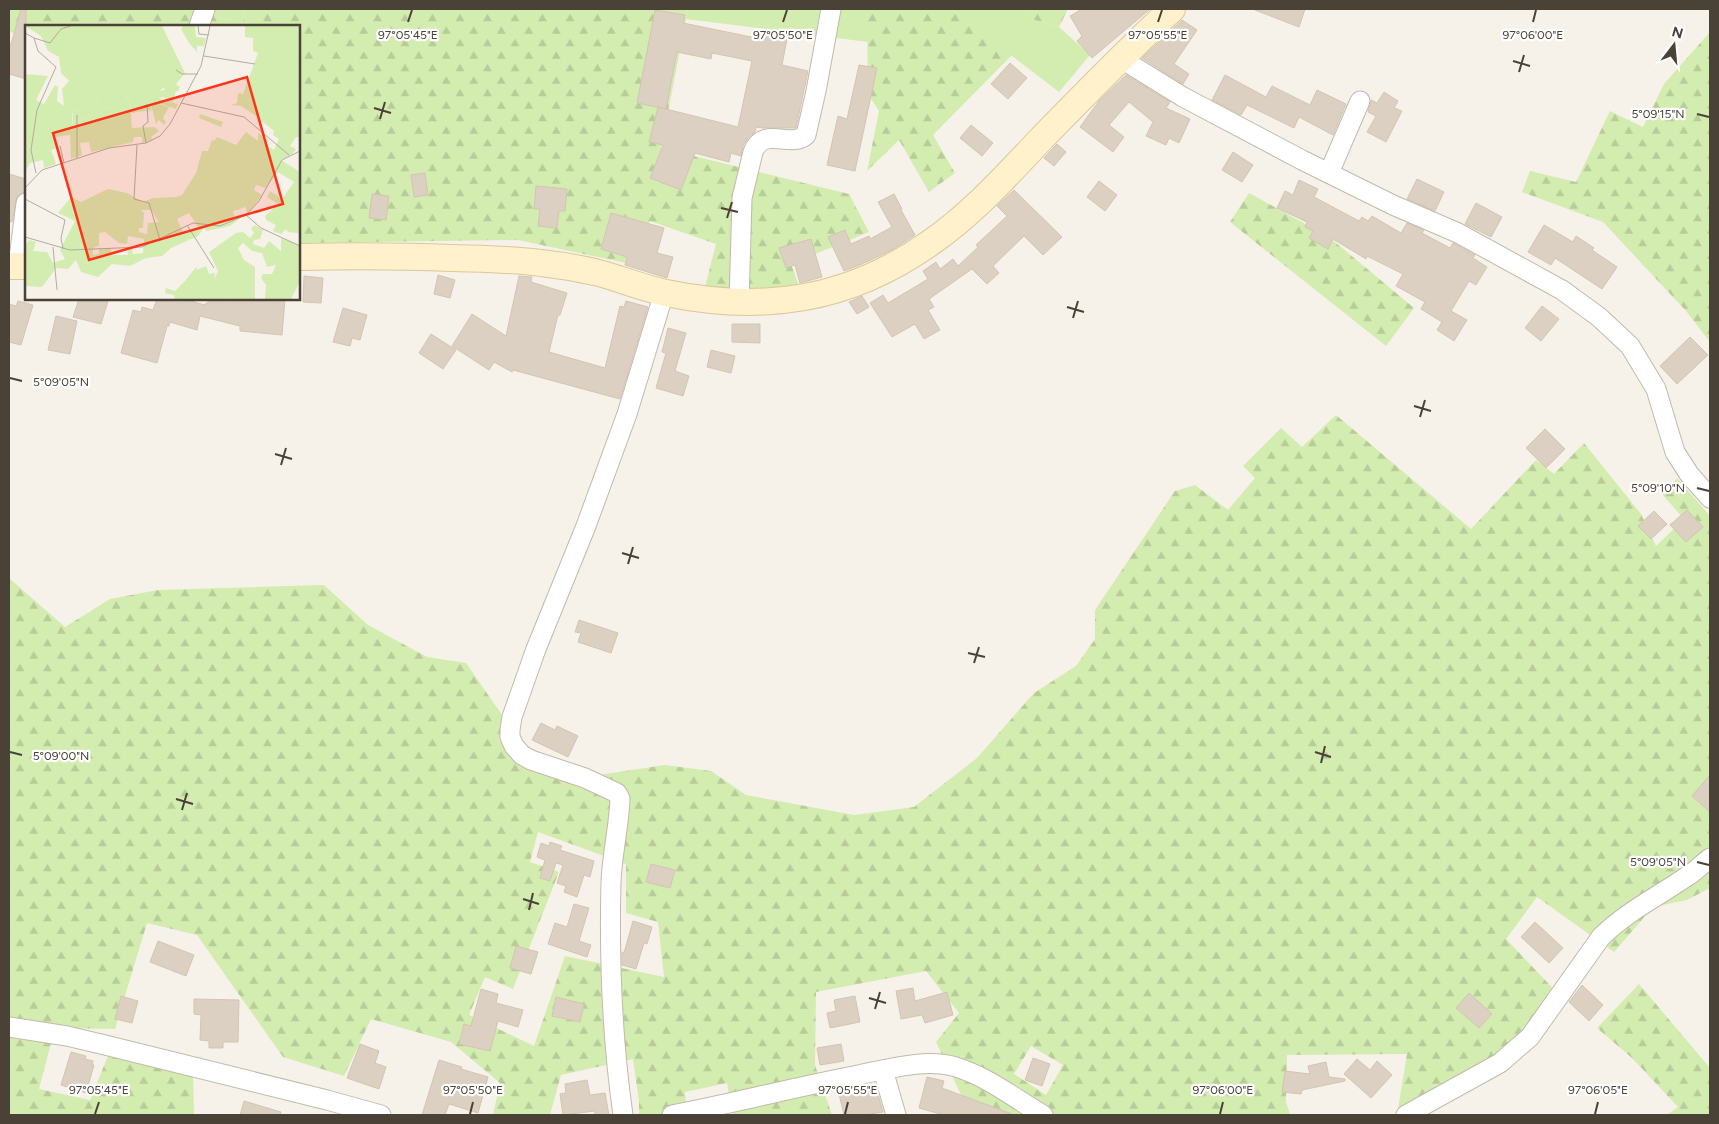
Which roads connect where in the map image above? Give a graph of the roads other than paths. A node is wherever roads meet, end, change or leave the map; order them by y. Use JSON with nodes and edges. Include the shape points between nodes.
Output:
{"nodes":[{"id":1,"x":205,"y":9,"type":"edge"},
{"id":2,"x":831,"y":9,"type":"edge"},
{"id":3,"x":1172,"y":9,"type":"edge"},
{"id":4,"x":199,"y":25,"type":"edge"},
{"id":5,"x":1120,"y":58,"type":"junction"},
{"id":6,"x":1360,"y":101,"type":"dead end"},
{"id":7,"x":1329,"y":174,"type":"junction"},
{"id":8,"x":25,"y":212,"type":"edge"},
{"id":9,"x":300,"y":257,"type":"edge"},
{"id":10,"x":18,"y":266,"type":"edge"},
{"id":11,"x":664,"y":293,"type":"junction"},
{"id":12,"x":739,"y":303,"type":"junction"},
{"id":13,"x":1710,"y":498,"type":"edge"},
{"id":14,"x":1710,"y":858,"type":"edge"},
{"id":15,"x":9,"y":1027,"type":"edge"},
{"id":16,"x":883,"y":1070,"type":"junction"},
{"id":17,"x":381,"y":1115,"type":"edge"},
{"id":18,"x":623,"y":1115,"type":"edge"},
{"id":19,"x":672,"y":1115,"type":"edge"},
{"id":20,"x":896,"y":1115,"type":"edge"},
{"id":21,"x":1043,"y":1115,"type":"edge"},
{"id":22,"x":1406,"y":1115,"type":"edge"}],
"edges":[{"from":1,"to":4,"type":"street"},
{"from":2,"to":12,"type":"street","via":[[806,135],[798,140],[769,139],[760,142],[753,152],[742,198]]},
{"from":3,"to":5,"type":"street"},
{"from":5,"to":7,"type":"street","via":[[1183,97]]},
{"from":5,"to":12,"type":"street","via":[[980,202],[928,245],[867,278],[836,290],[789,300]]},
{"from":6,"to":7,"type":"street"},
{"from":7,"to":13,"type":"street","via":[[1458,233],[1562,290],[1599,317],[1630,346],[1656,389],[1675,452]]},
{"from":8,"to":10,"type":"street"},
{"from":9,"to":11,"type":"street","via":[[538,262],[594,272]]},
{"from":11,"to":12,"type":"street"},
{"from":11,"to":18,"type":"street","via":[[627,414],[536,649],[510,730],[510,738],[522,755],[594,782],[617,793],[620,799],[611,880],[610,945],[617,1073]]},
{"from":14,"to":22,"type":"street","via":[[1687,877],[1613,925],[1530,1037],[1500,1063]]},
{"from":15,"to":17,"type":"street","via":[[67,1036]]},
{"from":16,"to":19,"type":"street"},
{"from":16,"to":20,"type":"street"},
{"from":16,"to":21,"type":"street","via":[[942,1064],[993,1084]]}]}
